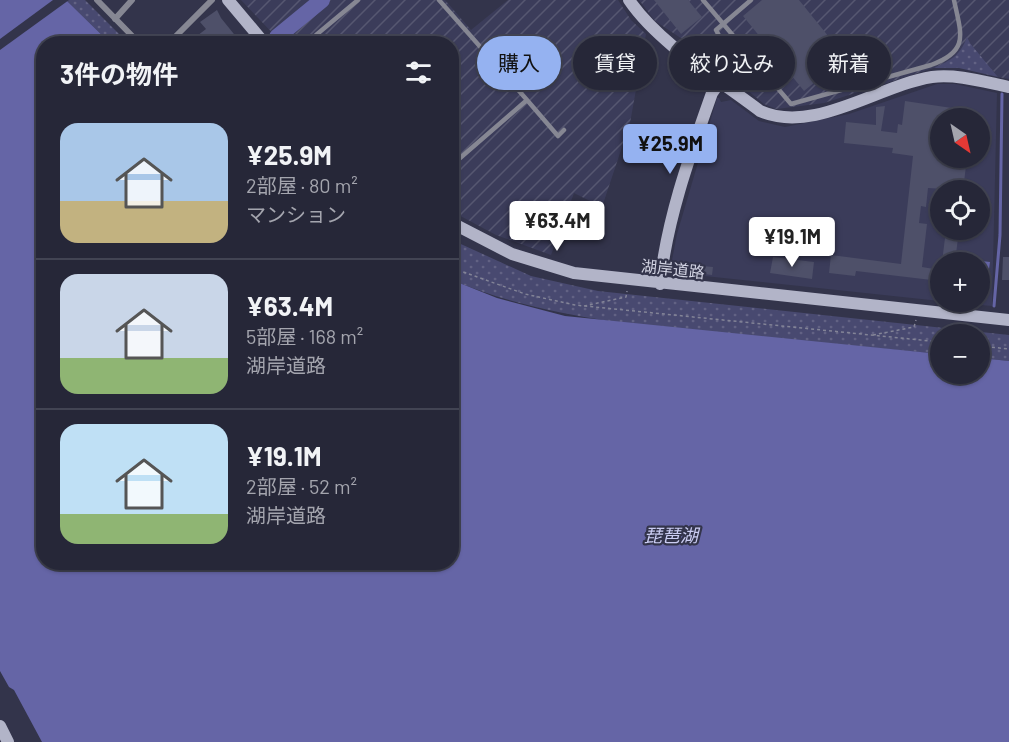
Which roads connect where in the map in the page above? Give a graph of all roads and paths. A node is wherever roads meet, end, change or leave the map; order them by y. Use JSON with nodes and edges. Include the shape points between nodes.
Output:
{"nodes":[{"id":1,"x":97,"y":0,"type":"edge"},
{"id":2,"x":132,"y":0,"type":"edge"},
{"id":3,"x":212,"y":0,"type":"edge"},
{"id":4,"x":228,"y":0,"type":"edge"},
{"id":5,"x":358,"y":0,"type":"edge"},
{"id":6,"x":439,"y":0,"type":"edge"},
{"id":7,"x":629,"y":0,"type":"edge"},
{"id":8,"x":703,"y":0,"type":"edge"},
{"id":9,"x":751,"y":0,"type":"edge"},
{"id":10,"x":954,"y":0,"type":"edge"},
{"id":11,"x":116,"y":19,"type":"junction"},
{"id":12,"x":722,"y":23,"type":"junction"},
{"id":13,"x":132,"y":36,"type":"edge"},
{"id":14,"x":176,"y":36,"type":"edge"},
{"id":15,"x":256,"y":36,"type":"edge"},
{"id":16,"x":316,"y":36,"type":"edge"},
{"id":17,"x":719,"y":36,"type":"edge"},
{"id":18,"x":669,"y":41,"type":"edge"},
{"id":19,"x":1009,"y":87,"type":"edge"},
{"id":20,"x":714,"y":90,"type":"edge"},
{"id":21,"x":734,"y":90,"type":"edge"},
{"id":22,"x":527,"y":100,"type":"junction"},
{"id":23,"x":564,"y":130,"type":"dead end"},
{"id":24,"x":459,"y":159,"type":"edge"},
{"id":25,"x":459,"y":227,"type":"edge"},
{"id":26,"x":459,"y":270,"type":"edge"},
{"id":27,"x":660,"y":284,"type":"junction"},
{"id":28,"x":627,"y":290,"type":"dead end"},
{"id":29,"x":582,"y":306,"type":"junction"},
{"id":30,"x":916,"y":320,"type":"dead end"},
{"id":31,"x":1009,"y":320,"type":"edge"},
{"id":32,"x":872,"y":335,"type":"junction"},
{"id":33,"x":930,"y":341,"type":"edge"},
{"id":34,"x":990,"y":347,"type":"edge"},
{"id":35,"x":1009,"y":349,"type":"edge"},
{"id":36,"x":0,"y":728,"type":"edge"},
{"id":37,"x":8,"y":742,"type":"edge"}],
"edges":[{"from":1,"to":11,"type":"street"},
{"from":2,"to":11,"type":"street"},
{"from":3,"to":14,"type":"street"},
{"from":4,"to":15,"type":"street"},
{"from":5,"to":16,"type":"lane"},
{"from":6,"to":22,"type":"lane"},
{"from":7,"to":18,"type":"street","via":[[639,15]]},
{"from":8,"to":12,"type":"lane"},
{"from":9,"to":12,"type":"lane"},
{"from":10,"to":12,"type":"lane","via":[[962,33],[958,47],[949,57],[791,104]]},
{"from":11,"to":13,"type":"street"},
{"from":12,"to":17,"type":"lane","via":[[716,30]]},
{"from":19,"to":21,"type":"street","via":[[956,76],[933,77],[834,110],[778,117],[760,111]]},
{"from":20,"to":27,"type":"street","via":[[675,207]]},
{"from":22,"to":23,"type":"lane","via":[[558,136]]},
{"from":22,"to":24,"type":"lane"},
{"from":25,"to":27,"type":"street","name":"湖岸道路","via":[[543,264]]},
{"from":26,"to":29,"type":"path","via":[[525,294]]},
{"from":27,"to":31,"type":"street","name":"湖岸道路"},
{"from":28,"to":29,"type":"path","via":[[627,297]]},
{"from":29,"to":32,"type":"path"},
{"from":30,"to":32,"type":"path","via":[[914,327]]},
{"from":32,"to":33,"type":"path"},
{"from":34,"to":35,"type":"path"},
{"from":36,"to":37,"type":"street"}]}
